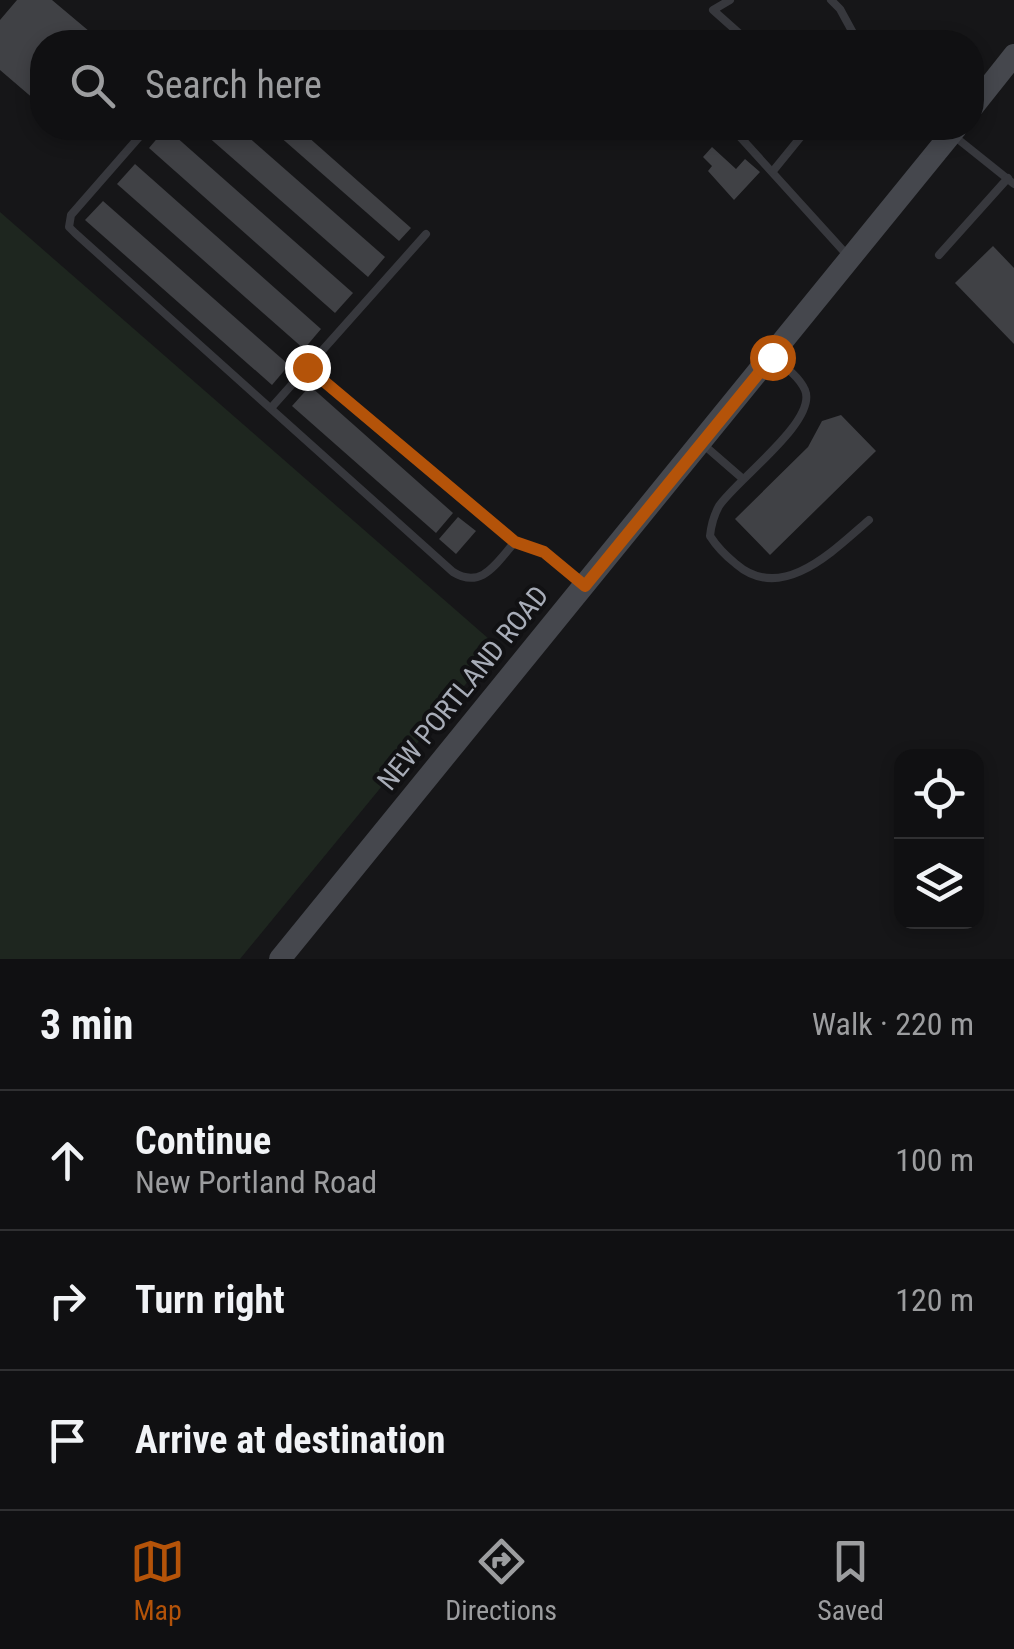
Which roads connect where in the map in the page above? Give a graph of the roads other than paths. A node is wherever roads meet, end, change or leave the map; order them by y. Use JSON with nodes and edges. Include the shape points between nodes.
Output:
{"nodes":[{"id":1,"x":730,"y":0,"type":"edge"},
{"id":2,"x":831,"y":0,"type":"edge"},
{"id":3,"x":736,"y":30,"type":"edge"},
{"id":4,"x":851,"y":30,"type":"edge"},
{"id":5,"x":1014,"y":55,"type":"edge"},
{"id":6,"x":984,"y":93,"type":"edge"},
{"id":7,"x":136,"y":140,"type":"edge"},
{"id":8,"x":743,"y":140,"type":"edge"},
{"id":9,"x":798,"y":140,"type":"edge"},
{"id":10,"x":942,"y":140,"type":"edge"},
{"id":11,"x":962,"y":140,"type":"edge"},
{"id":12,"x":773,"y":171,"type":"junction"},
{"id":13,"x":1011,"y":181,"type":"edge"},
{"id":14,"x":426,"y":234,"type":"dead end"},
{"id":15,"x":939,"y":255,"type":"dead end"},
{"id":16,"x":851,"y":260,"type":"junction"},
{"id":17,"x":772,"y":357,"type":"junction"},
{"id":18,"x":307,"y":367,"type":"junction"},
{"id":19,"x":271,"y":408,"type":"junction"},
{"id":20,"x":702,"y":442,"type":"junction"},
{"id":21,"x":743,"y":479,"type":"junction"},
{"id":22,"x":869,"y":520,"type":"dead end"},
{"id":23,"x":515,"y":542,"type":"junction"},
{"id":24,"x":585,"y":586,"type":"junction"},
{"id":25,"x":280,"y":959,"type":"edge"}],
"edges":[{"from":1,"to":3,"type":"lane","via":[[713,10]]},
{"from":2,"to":4,"type":"lane"},
{"from":5,"to":6,"type":"street"},
{"from":7,"to":19,"type":"lane","via":[[71,214],[70,227]]},
{"from":8,"to":12,"type":"lane"},
{"from":9,"to":12,"type":"lane"},
{"from":10,"to":16,"type":"street","name":"NEW PORTLAND ROAD"},
{"from":11,"to":13,"type":"lane"},
{"from":12,"to":16,"type":"lane"},
{"from":13,"to":15,"type":"lane"},
{"from":14,"to":18,"type":"lane"},
{"from":16,"to":17,"type":"street","name":"NEW PORTLAND ROAD"},
{"from":17,"to":20,"type":"street","name":"NEW PORTLAND ROAD"},
{"from":17,"to":21,"type":"lane","via":[[806,391],[807,404]]},
{"from":18,"to":19,"type":"lane"},
{"from":18,"to":23,"type":"lane"},
{"from":19,"to":23,"type":"lane","via":[[466,580],[477,579]]},
{"from":20,"to":21,"type":"lane"},
{"from":20,"to":24,"type":"street","name":"NEW PORTLAND ROAD"},
{"from":21,"to":22,"type":"lane","via":[[718,508],[710,536],[756,578],[804,570]]},
{"from":23,"to":24,"type":"lane","via":[[544,552]]},
{"from":24,"to":25,"type":"street","name":"NEW PORTLAND ROAD"}]}
